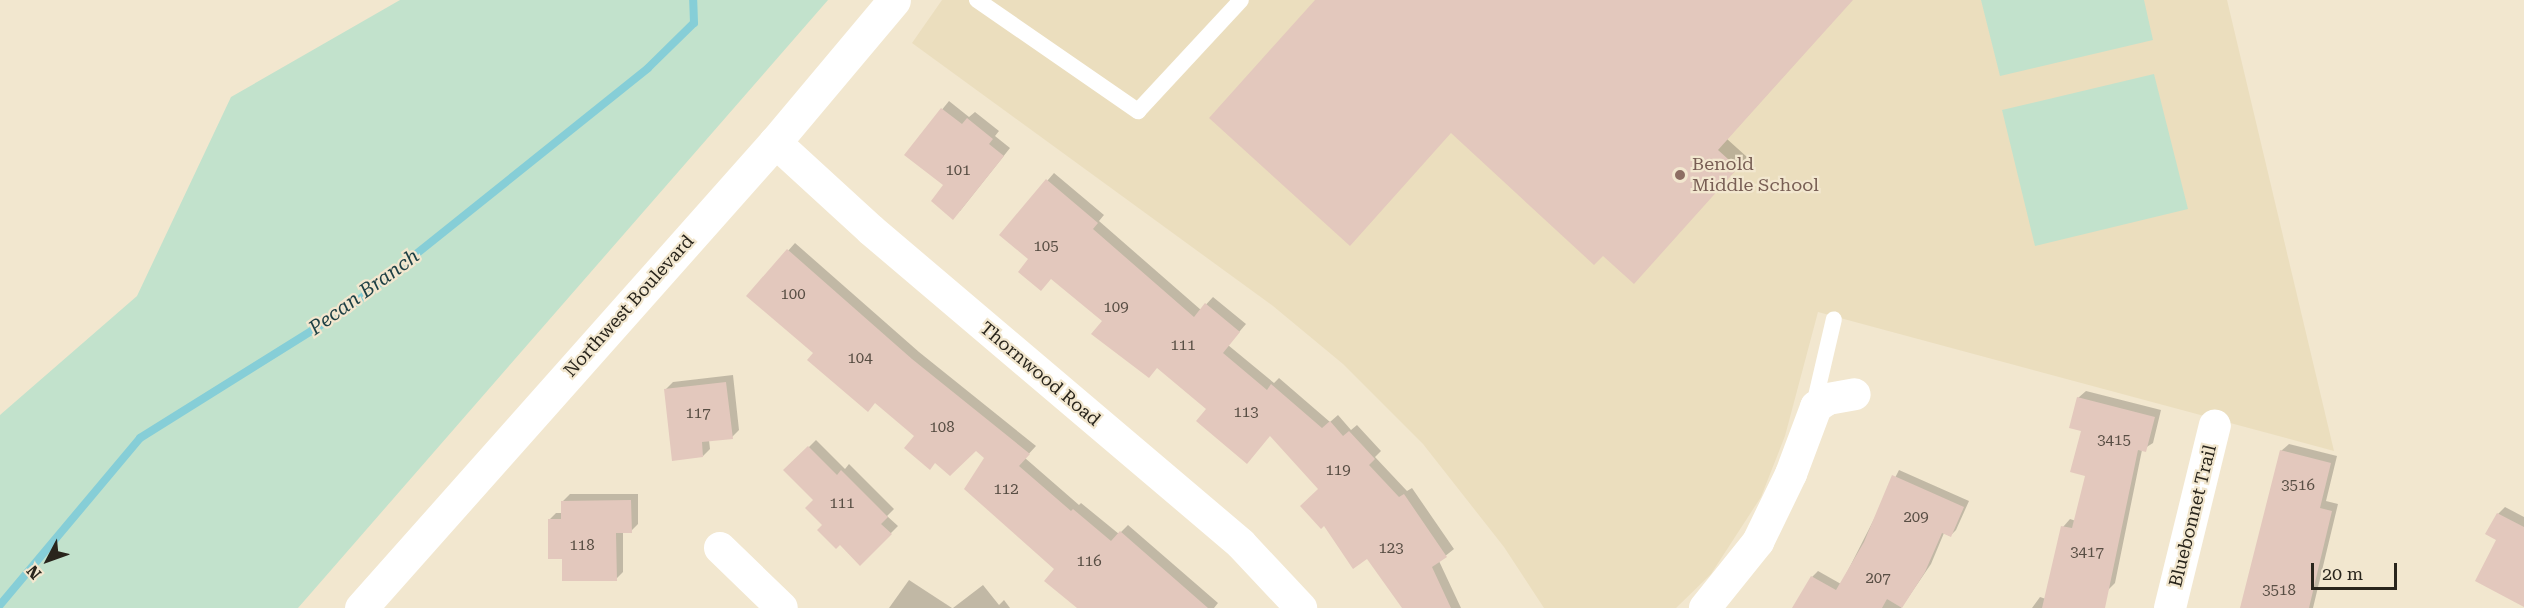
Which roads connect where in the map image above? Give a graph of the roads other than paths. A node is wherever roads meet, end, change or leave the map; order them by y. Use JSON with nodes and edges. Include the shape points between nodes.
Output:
{"nodes":[{"id":1,"x":894,"y":0,"type":"edge"},
{"id":2,"x":977,"y":0,"type":"edge"},
{"id":3,"x":1240,"y":0,"type":"edge"},
{"id":4,"x":775,"y":142,"type":"junction"},
{"id":5,"x":1834,"y":319,"type":"dead end"},
{"id":6,"x":1856,"y":394,"type":"dead end"},
{"id":7,"x":1811,"y":415,"type":"junction"},
{"id":8,"x":2216,"y":425,"type":"dead end"},
{"id":9,"x":720,"y":548,"type":"dead end"},
{"id":10,"x":361,"y":608,"type":"edge"},
{"id":11,"x":782,"y":608,"type":"edge"},
{"id":12,"x":1301,"y":608,"type":"edge"},
{"id":13,"x":1704,"y":608,"type":"edge"},
{"id":14,"x":2170,"y":608,"type":"edge"}],
"edges":[{"from":1,"to":4,"type":"street","name":"Northwest Boulevard"},
{"from":2,"to":3,"type":"lane","via":[[1138,111]]},
{"from":4,"to":10,"type":"street","name":"Northwest Boulevard"},
{"from":4,"to":12,"type":"street","name":"Thornwood Road","via":[[871,230],[1241,544]]},
{"from":5,"to":7,"type":"lane"},
{"from":6,"to":7,"type":"street","via":[[1828,399]]},
{"from":7,"to":13,"type":"street","via":[[1791,474],[1758,542]]},
{"from":8,"to":14,"type":"street","name":"Bluebonnet Trail"},
{"from":9,"to":11,"type":"street"}]}
